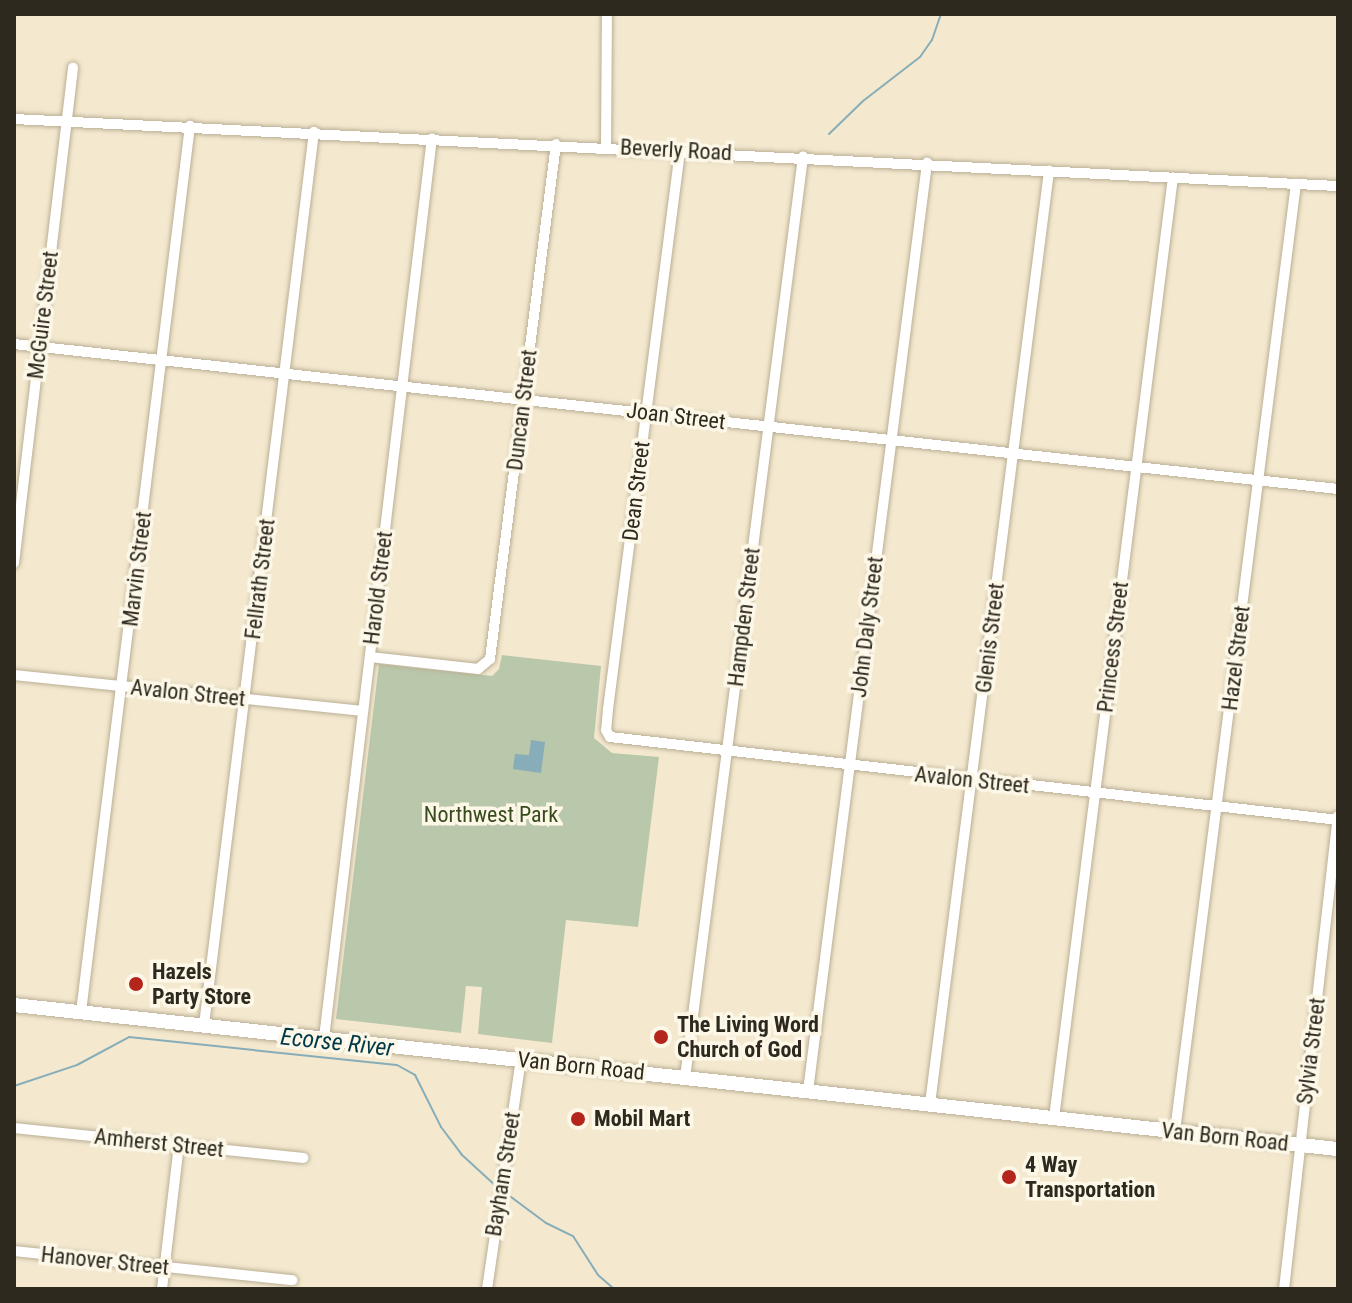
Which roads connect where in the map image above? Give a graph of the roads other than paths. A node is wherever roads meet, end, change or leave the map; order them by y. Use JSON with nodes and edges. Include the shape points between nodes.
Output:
{"nodes":[{"id":1,"x":607,"y":14,"type":"edge"},
{"id":2,"x":73,"y":68,"type":"dead end"},
{"id":3,"x":14,"y":119,"type":"edge"},
{"id":4,"x":66,"y":119,"type":"junction"},
{"id":5,"x":190,"y":126,"type":"junction"},
{"id":6,"x":314,"y":132,"type":"junction"},
{"id":7,"x":432,"y":138,"type":"junction"},
{"id":8,"x":556,"y":144,"type":"junction"},
{"id":9,"x":606,"y":147,"type":"junction"},
{"id":10,"x":680,"y":151,"type":"junction"},
{"id":11,"x":803,"y":157,"type":"junction"},
{"id":12,"x":927,"y":163,"type":"junction"},
{"id":13,"x":1049,"y":171,"type":"junction"},
{"id":14,"x":1173,"y":177,"type":"junction"},
{"id":15,"x":1296,"y":184,"type":"junction"},
{"id":16,"x":1338,"y":186,"type":"edge"},
{"id":17,"x":14,"y":344,"type":"edge"},
{"id":18,"x":40,"y":347,"type":"junction"},
{"id":19,"x":161,"y":360,"type":"junction"},
{"id":20,"x":284,"y":372,"type":"junction"},
{"id":21,"x":402,"y":385,"type":"junction"},
{"id":22,"x":523,"y":398,"type":"junction"},
{"id":23,"x":646,"y":412,"type":"junction"},
{"id":24,"x":768,"y":426,"type":"junction"},
{"id":25,"x":891,"y":440,"type":"junction"},
{"id":26,"x":1014,"y":454,"type":"junction"},
{"id":27,"x":1136,"y":467,"type":"junction"},
{"id":28,"x":1259,"y":480,"type":"junction"},
{"id":29,"x":1338,"y":489,"type":"edge"},
{"id":30,"x":14,"y":563,"type":"edge"},
{"id":31,"x":370,"y":657,"type":"junction"},
{"id":32,"x":14,"y":675,"type":"edge"},
{"id":33,"x":123,"y":686,"type":"junction"},
{"id":34,"x":246,"y":699,"type":"junction"},
{"id":35,"x":363,"y":711,"type":"junction"},
{"id":36,"x":608,"y":735,"type":"joint"},
{"id":37,"x":727,"y":753,"type":"junction"},
{"id":38,"x":849,"y":766,"type":"junction"},
{"id":39,"x":972,"y":780,"type":"junction"},
{"id":40,"x":1095,"y":793,"type":"junction"},
{"id":41,"x":1217,"y":807,"type":"junction"},
{"id":42,"x":1338,"y":814,"type":"edge"},
{"id":43,"x":1338,"y":820,"type":"edge"},
{"id":44,"x":14,"y":1005,"type":"edge"},
{"id":45,"x":81,"y":1012,"type":"junction"},
{"id":46,"x":204,"y":1025,"type":"junction"},
{"id":47,"x":324,"y":1038,"type":"junction"},
{"id":48,"x":521,"y":1060,"type":"junction"},
{"id":49,"x":685,"y":1078,"type":"junction"},
{"id":50,"x":808,"y":1091,"type":"junction"},
{"id":51,"x":930,"y":1104,"type":"junction"},
{"id":52,"x":1054,"y":1118,"type":"junction"},
{"id":53,"x":14,"y":1128,"type":"edge"},
{"id":54,"x":1175,"y":1131,"type":"junction"},
{"id":55,"x":179,"y":1145,"type":"junction"},
{"id":56,"x":1300,"y":1145,"type":"junction"},
{"id":57,"x":1338,"y":1149,"type":"edge"},
{"id":58,"x":303,"y":1158,"type":"dead end"},
{"id":59,"x":14,"y":1251,"type":"edge"},
{"id":60,"x":165,"y":1267,"type":"junction"},
{"id":61,"x":292,"y":1280,"type":"dead end"},
{"id":62,"x":162,"y":1289,"type":"edge"},
{"id":63,"x":487,"y":1289,"type":"edge"},
{"id":64,"x":1284,"y":1289,"type":"edge"}],
"edges":[{"from":1,"to":9,"type":"street"},
{"from":2,"to":4,"type":"street","name":"McGuire Street"},
{"from":3,"to":4,"type":"street","name":"Beverly Road"},
{"from":4,"to":5,"type":"street","name":"Beverly Road"},
{"from":4,"to":18,"type":"street","name":"McGuire Street"},
{"from":5,"to":6,"type":"street","name":"Beverly Road"},
{"from":5,"to":19,"type":"street","name":"Marvin Street"},
{"from":6,"to":7,"type":"street","name":"Beverly Road"},
{"from":6,"to":20,"type":"street","name":"Fellrath Street"},
{"from":7,"to":8,"type":"street","name":"Beverly Road"},
{"from":7,"to":21,"type":"street","name":"Harold Street"},
{"from":8,"to":9,"type":"street","name":"Beverly Road"},
{"from":8,"to":22,"type":"street","name":"Duncan Street"},
{"from":9,"to":10,"type":"street","name":"Beverly Road"},
{"from":10,"to":11,"type":"street","name":"Beverly Road"},
{"from":10,"to":23,"type":"street","name":"Dean Street"},
{"from":11,"to":12,"type":"street","name":"Beverly Road"},
{"from":11,"to":24,"type":"street","name":"Hampden Street"},
{"from":12,"to":13,"type":"street","name":"Beverly Road"},
{"from":12,"to":25,"type":"street","name":"John Daly Street"},
{"from":13,"to":14,"type":"street","name":"Beverly Road"},
{"from":13,"to":26,"type":"street","name":"Glenis Street"},
{"from":14,"to":15,"type":"street","name":"Beverly Road"},
{"from":14,"to":27,"type":"street","name":"Princess Street"},
{"from":15,"to":16,"type":"street","name":"Beverly Road"},
{"from":15,"to":28,"type":"street","name":"Hazel Street"},
{"from":17,"to":18,"type":"street","name":"Joan Street"},
{"from":18,"to":19,"type":"street","name":"Joan Street"},
{"from":18,"to":30,"type":"street","name":"McGuire Street"},
{"from":19,"to":20,"type":"street","name":"Joan Street"},
{"from":19,"to":33,"type":"street","name":"Marvin Street"},
{"from":20,"to":21,"type":"street","name":"Joan Street"},
{"from":20,"to":34,"type":"street","name":"Fellrath Street"},
{"from":21,"to":22,"type":"street","name":"Joan Street"},
{"from":21,"to":31,"type":"street","name":"Harold Street"},
{"from":22,"to":23,"type":"street","name":"Joan Street"},
{"from":22,"to":31,"type":"street","name":"Duncan Street","via":[[490,659],[478,669]]},
{"from":23,"to":24,"type":"street","name":"Joan Street"},
{"from":23,"to":36,"type":"street","name":"Dean Street"},
{"from":24,"to":25,"type":"street","name":"Joan Street"},
{"from":24,"to":37,"type":"street","name":"Hampden Street"},
{"from":25,"to":26,"type":"street","name":"Joan Street"},
{"from":25,"to":38,"type":"street","name":"John Daly Street"},
{"from":26,"to":27,"type":"street","name":"Joan Street"},
{"from":26,"to":39,"type":"street","name":"Glenis Street"},
{"from":27,"to":28,"type":"street","name":"Joan Street"},
{"from":27,"to":40,"type":"street","name":"Princess Street"},
{"from":28,"to":29,"type":"street","name":"Joan Street"},
{"from":28,"to":41,"type":"street","name":"Hazel Street"},
{"from":31,"to":35,"type":"street","name":"Harold Street"},
{"from":32,"to":33,"type":"street","name":"Avalon Street"},
{"from":33,"to":34,"type":"street","name":"Avalon Street"},
{"from":33,"to":45,"type":"street","name":"Marvin Street"},
{"from":34,"to":35,"type":"street","name":"Avalon Street"},
{"from":34,"to":46,"type":"street","name":"Fellrath Street"},
{"from":35,"to":47,"type":"street","name":"Harold Street"},
{"from":36,"to":37,"type":"street","name":"Avalon Street","via":[[616,741]]},
{"from":37,"to":38,"type":"street","name":"Avalon Street"},
{"from":37,"to":49,"type":"street","name":"Hampden Street"},
{"from":38,"to":39,"type":"street","name":"Avalon Street"},
{"from":38,"to":50,"type":"street","name":"John Daly Street"},
{"from":39,"to":40,"type":"street","name":"Avalon Street"},
{"from":39,"to":51,"type":"street","name":"Glenis Street"},
{"from":40,"to":41,"type":"street","name":"Avalon Street"},
{"from":40,"to":52,"type":"street","name":"Princess Street"},
{"from":41,"to":43,"type":"street","name":"Avalon Street"},
{"from":41,"to":54,"type":"street","name":"Hazel Street"},
{"from":42,"to":43,"type":"street","name":"Sylvia Street"},
{"from":43,"to":56,"type":"street","name":"Sylvia Street"},
{"from":44,"to":45,"type":"main road","name":"Van Born Road"},
{"from":45,"to":46,"type":"main road","name":"Van Born Road"},
{"from":46,"to":47,"type":"main road","name":"Van Born Road"},
{"from":47,"to":48,"type":"main road","name":"Van Born Road"},
{"from":48,"to":49,"type":"main road","name":"Van Born Road"},
{"from":48,"to":63,"type":"street","name":"Bayham Street"},
{"from":49,"to":50,"type":"main road","name":"Van Born Road"},
{"from":50,"to":51,"type":"main road","name":"Van Born Road"},
{"from":51,"to":52,"type":"main road","name":"Van Born Road"},
{"from":52,"to":54,"type":"main road","name":"Van Born Road"},
{"from":53,"to":55,"type":"street","name":"Amherst Street"},
{"from":54,"to":56,"type":"main road","name":"Van Born Road"},
{"from":55,"to":58,"type":"street","name":"Amherst Street"},
{"from":55,"to":60,"type":"street"},
{"from":56,"to":57,"type":"main road","name":"Van Born Road"},
{"from":56,"to":64,"type":"street","name":"Sylvia Street"},
{"from":59,"to":60,"type":"street","name":"Hanover Street"},
{"from":60,"to":61,"type":"street","name":"Hanover Street"},
{"from":60,"to":62,"type":"street"}]}
